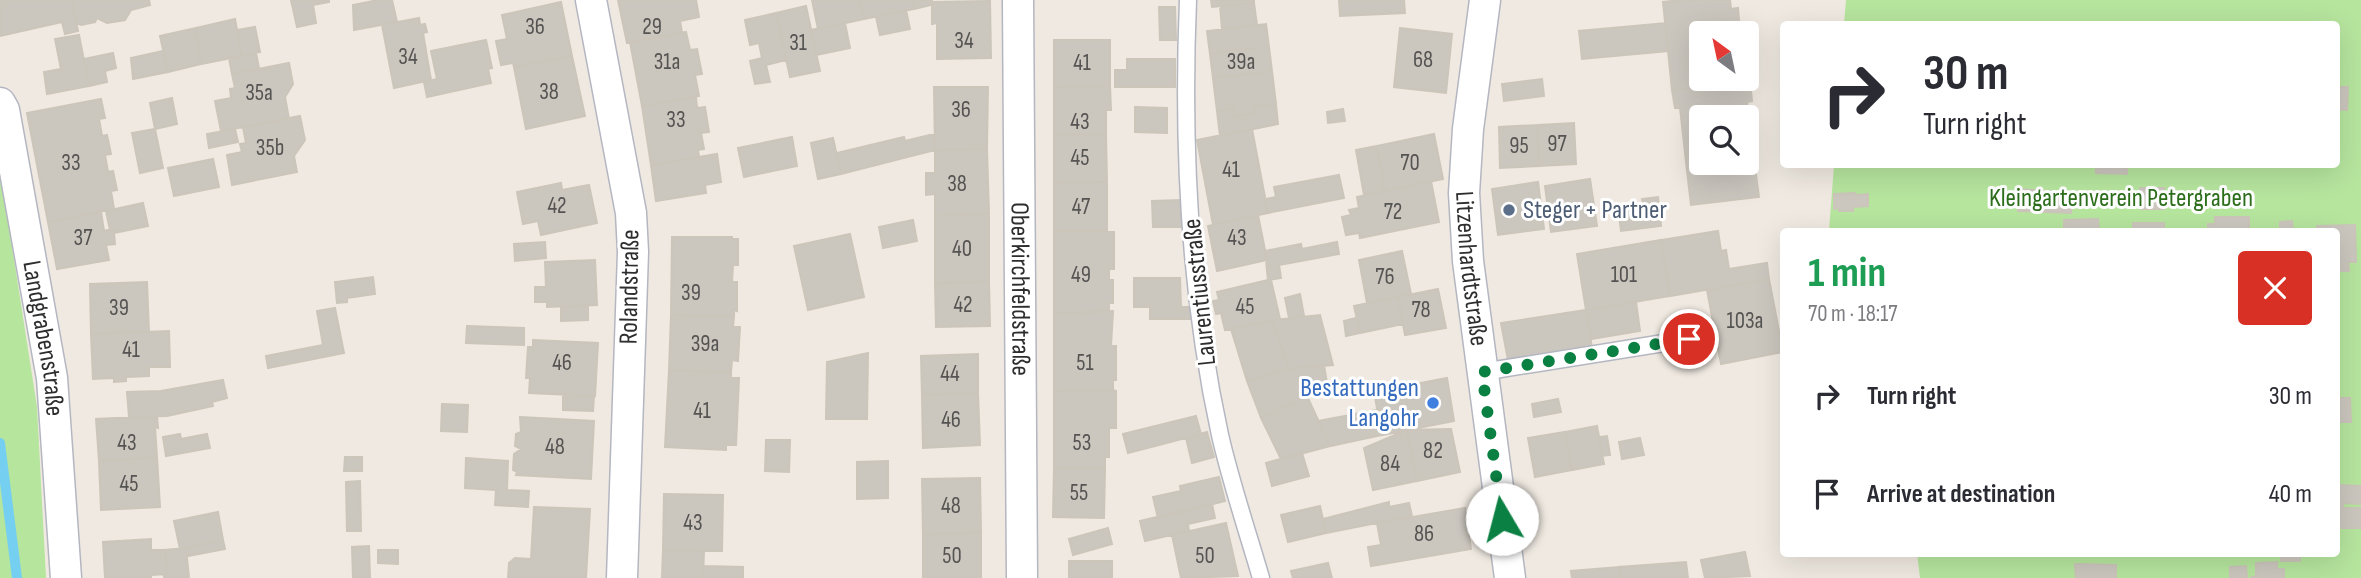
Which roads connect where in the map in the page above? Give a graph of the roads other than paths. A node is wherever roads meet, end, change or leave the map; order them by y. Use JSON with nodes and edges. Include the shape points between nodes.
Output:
{"nodes":[{"id":1,"x":591,"y":0,"type":"edge"},
{"id":2,"x":1018,"y":0,"type":"edge"},
{"id":3,"x":1188,"y":0,"type":"edge"},
{"id":4,"x":1485,"y":0,"type":"edge"},
{"id":5,"x":0,"y":103,"type":"edge"},
{"id":6,"x":1689,"y":339,"type":"dead end"},
{"id":7,"x":1482,"y":372,"type":"junction"},
{"id":8,"x":66,"y":578,"type":"edge"},
{"id":9,"x":622,"y":578,"type":"edge"},
{"id":10,"x":1022,"y":578,"type":"edge"},
{"id":11,"x":1261,"y":578,"type":"edge"},
{"id":12,"x":1510,"y":578,"type":"edge"}],
"edges":[{"from":1,"to":9,"type":"street","name":"Rolandstraße","via":[[631,213]]},
{"from":2,"to":10,"type":"street","name":"Oberkirchfeldstraße"},
{"from":3,"to":11,"type":"lane","name":"Laurentiusstraße","via":[[1190,217],[1199,303],[1221,437]]},
{"from":4,"to":7,"type":"street","name":"Litzenhardtstraße","via":[[1464,193]]},
{"from":5,"to":8,"type":"street","name":"Landgrabenstraße","via":[[52,378]]},
{"from":6,"to":7,"type":"lane"},
{"from":7,"to":12,"type":"street","name":"Litzenhardtstraße"}]}
